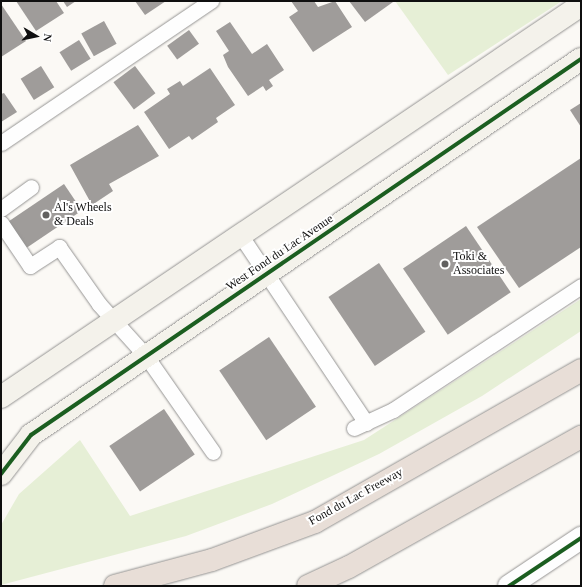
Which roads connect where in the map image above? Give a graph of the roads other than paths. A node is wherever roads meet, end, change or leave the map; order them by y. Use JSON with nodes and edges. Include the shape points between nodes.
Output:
{"nodes":[{"id":1,"x":211,"y":1,"type":"edge"},
{"id":2,"x":581,"y":5,"type":"edge"},
{"id":3,"x":581,"y":59,"type":"edge"},
{"id":4,"x":1,"y":143,"type":"edge"},
{"id":5,"x":31,"y":187,"type":"dead end"},
{"id":6,"x":1,"y":209,"type":"edge"},
{"id":7,"x":1,"y":223,"type":"edge"},
{"id":8,"x":241,"y":236,"type":"junction"},
{"id":9,"x":266,"y":274,"type":"junction"},
{"id":10,"x":581,"y":286,"type":"edge"},
{"id":11,"x":114,"y":322,"type":"junction"},
{"id":12,"x":146,"y":356,"type":"junction"},
{"id":13,"x":581,"y":370,"type":"edge"},
{"id":14,"x":1,"y":397,"type":"edge"},
{"id":15,"x":581,"y":437,"type":"edge"},
{"id":16,"x":213,"y":452,"type":"dead end"},
{"id":17,"x":1,"y":474,"type":"edge"},
{"id":18,"x":581,"y":538,"type":"edge"},
{"id":19,"x":115,"y":586,"type":"edge"},
{"id":20,"x":308,"y":586,"type":"edge"},
{"id":21,"x":509,"y":586,"type":"edge"}],
"edges":[{"from":1,"to":4,"type":"lane"},
{"from":2,"to":8,"type":"street"},
{"from":3,"to":9,"type":"street","name":"West Fond du Lac Avenue"},
{"from":5,"to":6,"type":"lane"},
{"from":7,"to":11,"type":"lane","via":[[30,266],[59,247]]},
{"from":8,"to":9,"type":"lane"},
{"from":8,"to":11,"type":"street"},
{"from":9,"to":10,"type":"lane","via":[[360,426],[393,410]]},
{"from":9,"to":12,"type":"street","name":"West Fond du Lac Avenue"},
{"from":11,"to":12,"type":"lane"},
{"from":11,"to":14,"type":"street"},
{"from":12,"to":16,"type":"lane"},
{"from":12,"to":17,"type":"street","name":"West Fond du Lac Avenue","via":[[30,435]]},
{"from":13,"to":19,"type":"highway","name":"Fond du Lac Freeway","via":[[315,522],[212,560]]},
{"from":15,"to":20,"type":"highway","via":[[349,567]]},
{"from":18,"to":21,"type":"street"}]}
